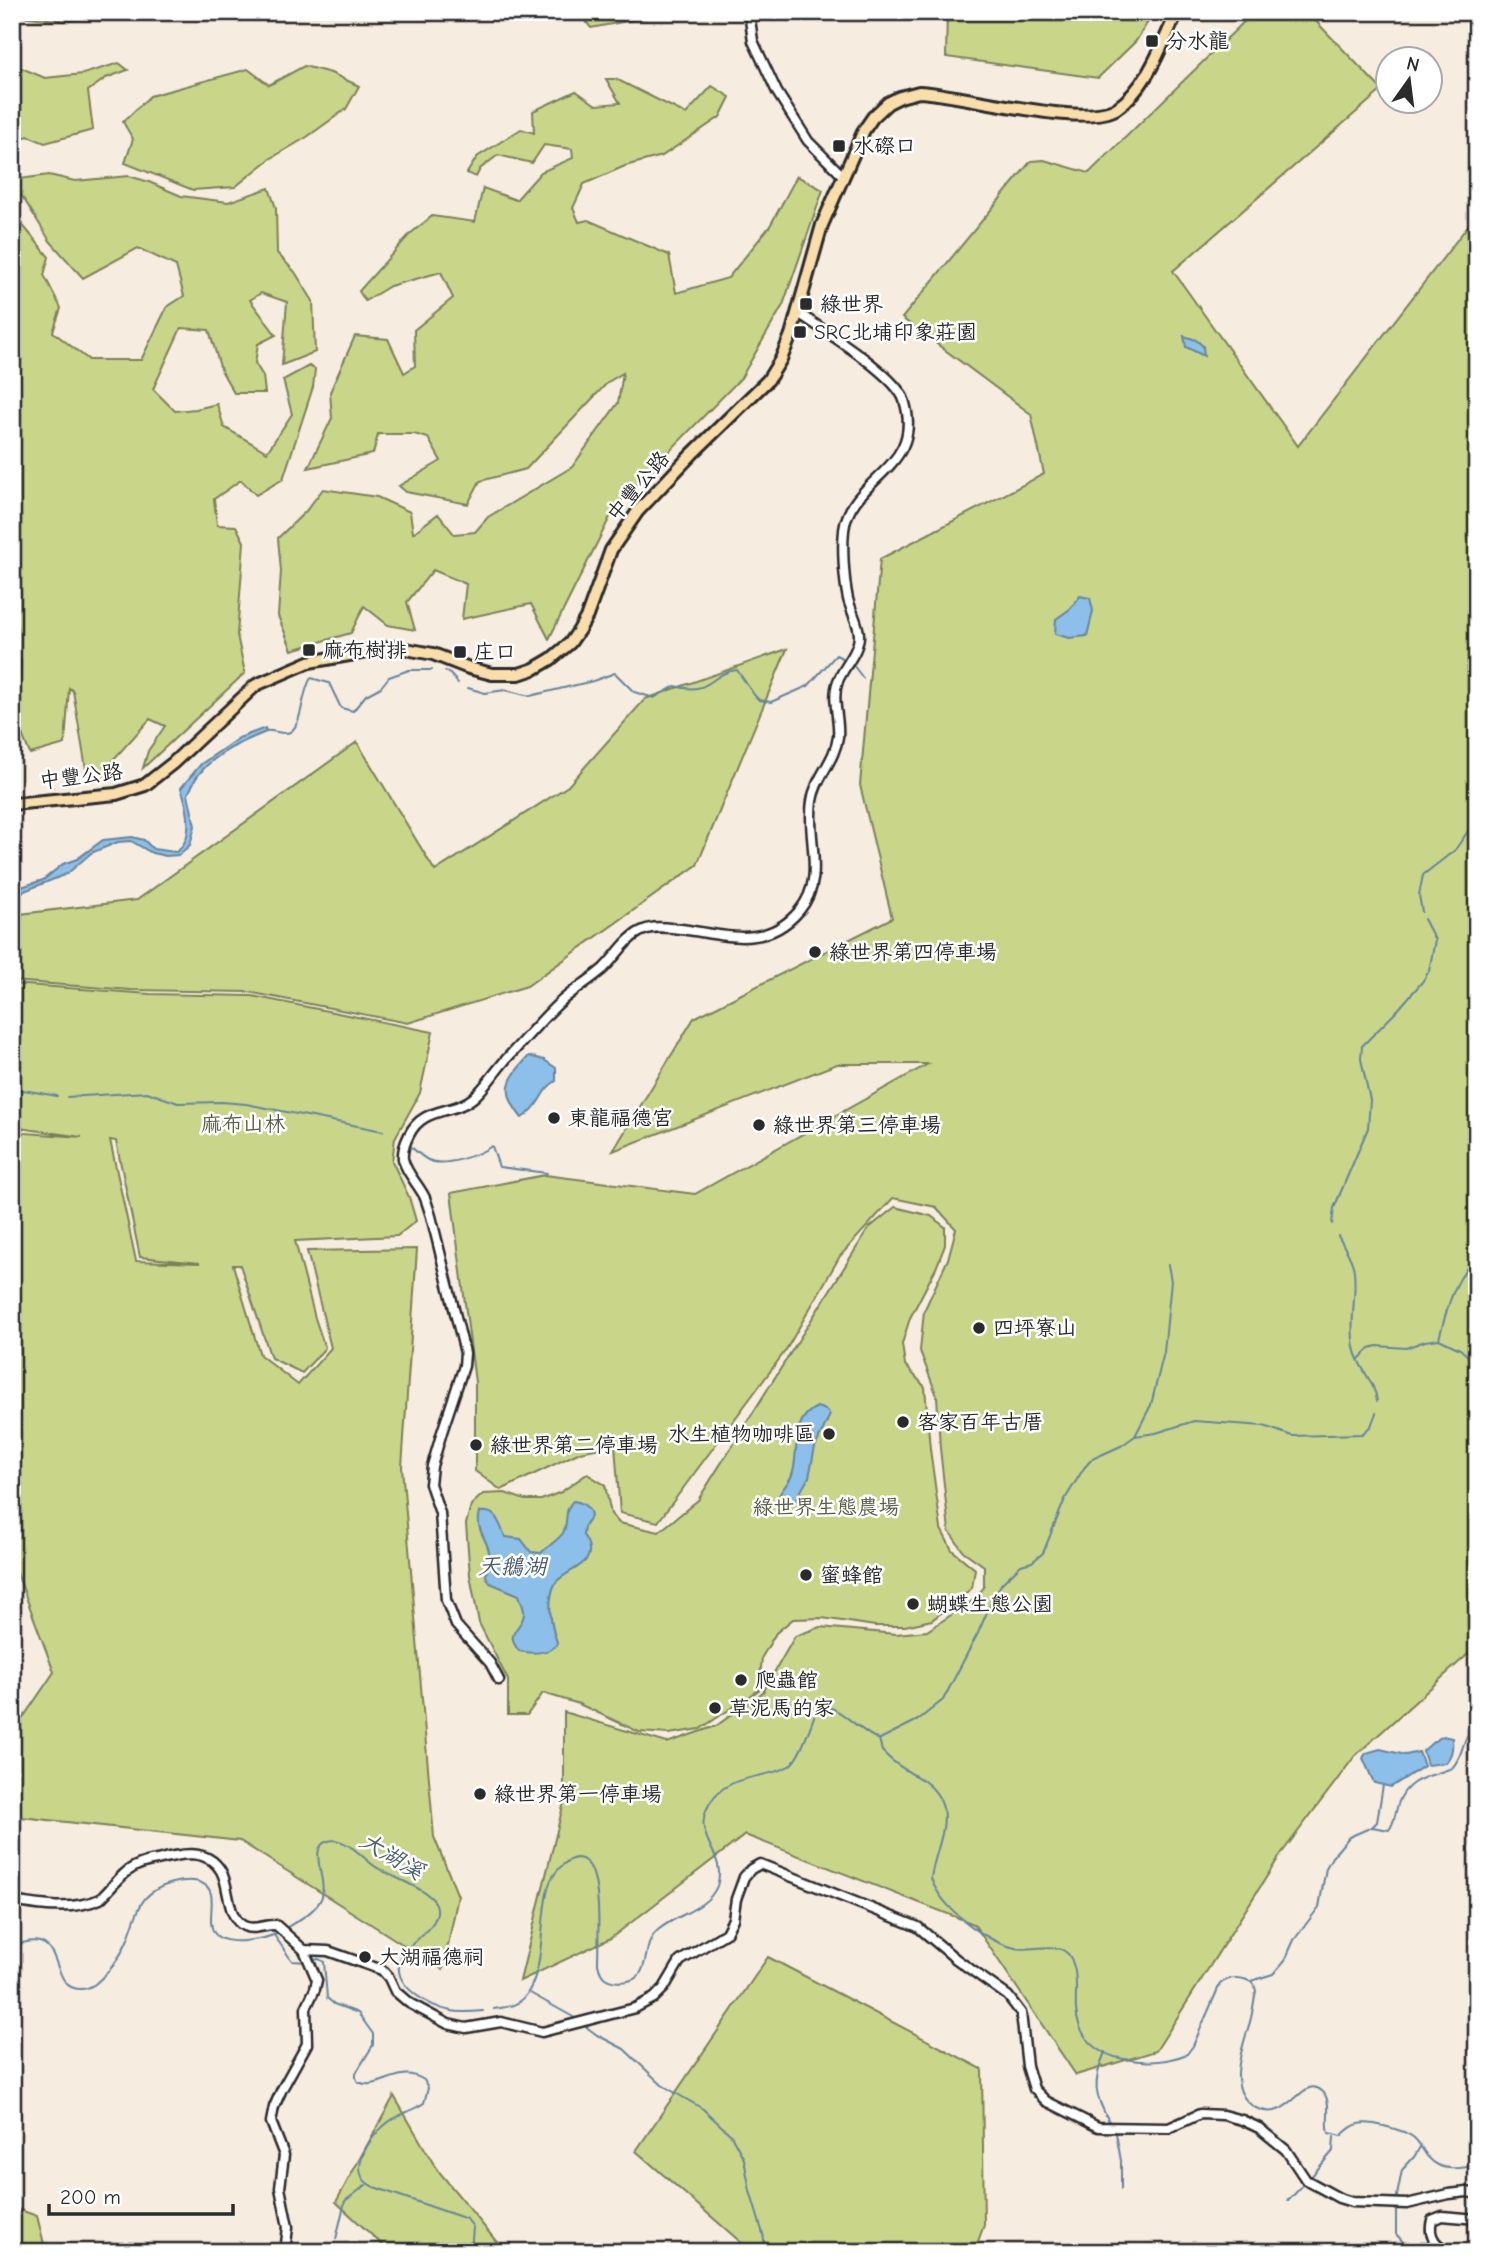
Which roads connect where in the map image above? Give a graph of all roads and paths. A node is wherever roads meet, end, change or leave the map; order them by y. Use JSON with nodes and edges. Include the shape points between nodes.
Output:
{"nodes":[{"id":1,"x":749,"y":12,"type":"edge"},
{"id":2,"x":1177,"y":12,"type":"edge"},
{"id":3,"x":843,"y":176,"type":"junction"},
{"id":4,"x":797,"y":312,"type":"junction"},
{"id":5,"x":12,"y":804,"type":"edge"},
{"id":6,"x":499,"y":1679,"type":"dead end"},
{"id":7,"x":12,"y":1900,"type":"edge"},
{"id":8,"x":304,"y":1950,"type":"junction"},
{"id":9,"x":1477,"y":2194,"type":"edge"},
{"id":10,"x":1477,"y":2220,"type":"edge"},
{"id":11,"x":285,"y":2252,"type":"edge"},
{"id":12,"x":1455,"y":2252,"type":"edge"}],
"edges":[{"from":1,"to":3,"type":"street","via":[[753,41],[777,92],[808,141]]},
{"from":2,"to":3,"type":"main road","name":"中豐公路","via":[[1141,84],[1115,110],[1079,115],[932,93],[909,94],[888,103],[873,117]]},
{"from":3,"to":4,"type":"main road","name":"中豐公路","via":[[822,225]]},
{"from":4,"to":5,"type":"main road","name":"中豐公路","via":[[781,359],[768,380],[638,511],[611,550],[579,630],[551,659],[519,674],[492,674],[433,654],[396,648],[309,662],[256,685],[145,785],[116,794]]},
{"from":4,"to":6,"type":"street","via":[[884,374],[903,397],[907,424],[894,462],[851,505],[844,525],[848,598],[859,632],[835,693],[835,751],[812,800],[815,873],[809,896],[792,918],[770,934],[741,937],[670,928],[642,930],[559,1003],[473,1098],[421,1119],[408,1136],[404,1153],[431,1216],[465,1353],[430,1484],[440,1513],[446,1600],[456,1625]]},
{"from":7,"to":8,"type":"street","via":[[64,1907],[94,1902],[136,1865],[191,1853],[208,1858],[221,1871],[235,1916],[244,1926],[272,1925]]},
{"from":8,"to":9,"type":"street","via":[[322,1949],[375,1966],[409,2003],[447,2024],[466,2028],[501,2022],[542,2032],[646,2004],[664,1988],[680,1961],[726,1933],[744,1877],[756,1865],[768,1866],[918,1927],[1008,1996],[1021,2014],[1031,2081],[1038,2094],[1098,2127],[1169,2128],[1209,2113],[1259,2128],[1286,2150],[1306,2180],[1352,2202],[1396,2204]]},
{"from":8,"to":11,"type":"street","via":[[317,1984],[306,2008],[307,2044],[282,2089],[271,2122],[284,2155],[280,2188],[288,2227]]},
{"from":10,"to":12,"type":"street","via":[[1442,2216],[1432,2220],[1434,2242]]}]}
